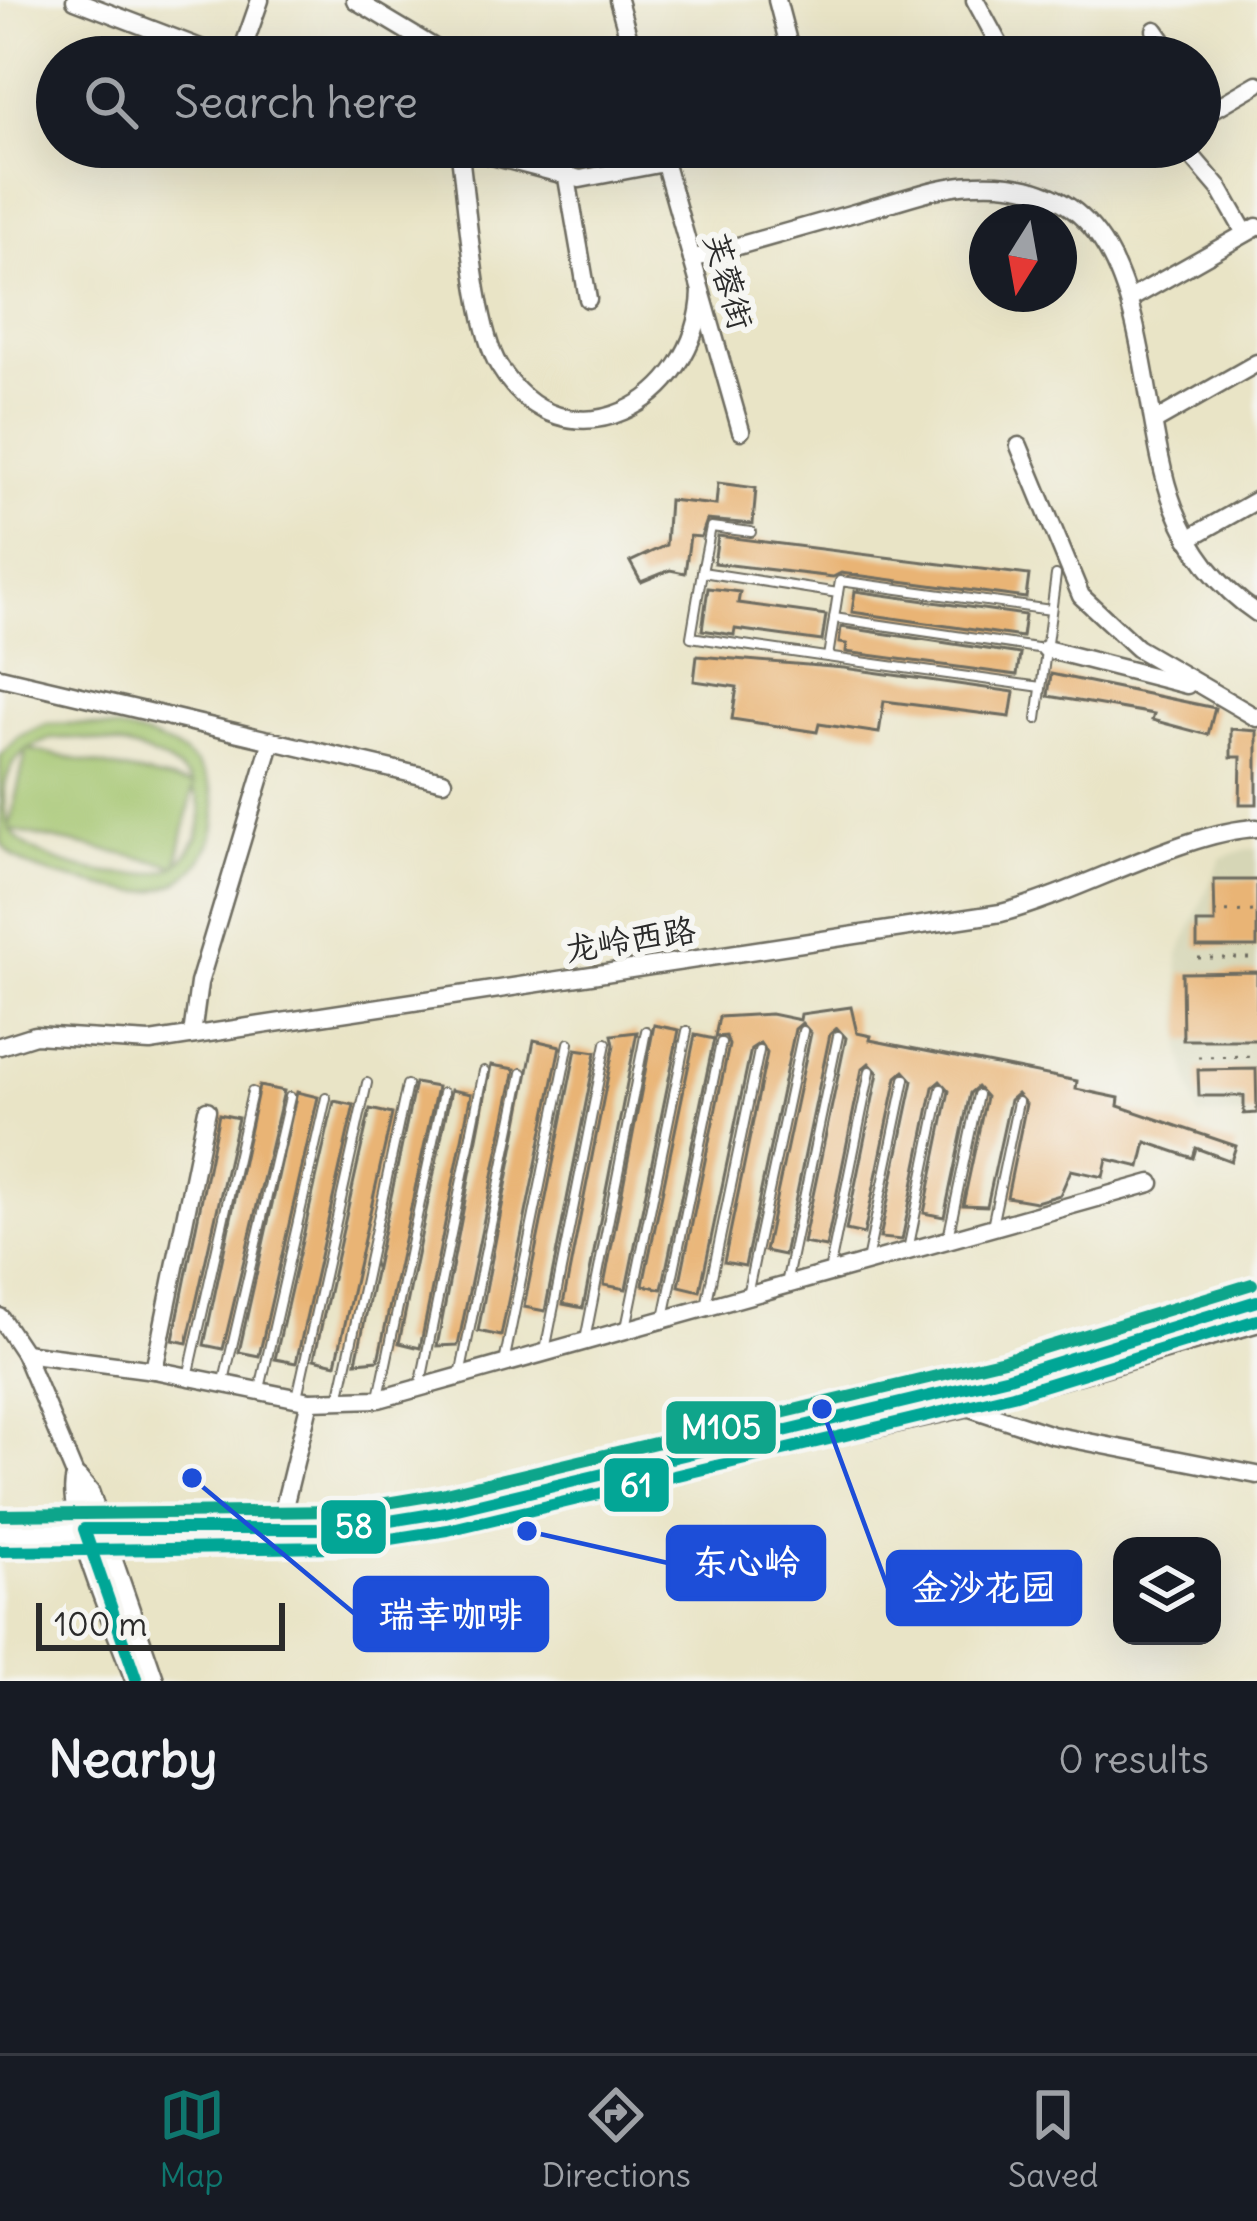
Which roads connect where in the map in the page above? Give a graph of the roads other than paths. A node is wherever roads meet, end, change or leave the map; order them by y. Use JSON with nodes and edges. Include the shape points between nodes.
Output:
{"nodes":[{"id":1,"x":75,"y":0,"type":"edge"},
{"id":2,"x":260,"y":0,"type":"edge"},
{"id":3,"x":355,"y":0,"type":"edge"},
{"id":4,"x":618,"y":0,"type":"edge"},
{"id":5,"x":777,"y":0,"type":"edge"},
{"id":6,"x":975,"y":0,"type":"edge"},
{"id":7,"x":1155,"y":30,"type":"dead end"},
{"id":8,"x":169,"y":36,"type":"edge"},
{"id":9,"x":247,"y":36,"type":"edge"},
{"id":10,"x":415,"y":36,"type":"edge"},
{"id":11,"x":628,"y":36,"type":"edge"},
{"id":12,"x":786,"y":36,"type":"edge"},
{"id":13,"x":995,"y":36,"type":"edge"},
{"id":14,"x":1159,"y":36,"type":"edge"},
{"id":15,"x":1257,"y":84,"type":"edge"},
{"id":16,"x":1221,"y":105,"type":"edge"},
{"id":17,"x":462,"y":168,"type":"edge"},
{"id":18,"x":532,"y":168,"type":"edge"},
{"id":19,"x":631,"y":168,"type":"edge"},
{"id":20,"x":666,"y":168,"type":"edge"},
{"id":21,"x":1202,"y":168,"type":"edge"},
{"id":22,"x":567,"y":178,"type":"junction"},
{"id":23,"x":1251,"y":230,"type":"edge"},
{"id":24,"x":692,"y":259,"type":"junction"},
{"id":25,"x":701,"y":292,"type":"junction"},
{"id":26,"x":1130,"y":298,"type":"junction"},
{"id":27,"x":588,"y":299,"type":"dead end"},
{"id":28,"x":1257,"y":363,"type":"edge"},
{"id":29,"x":1155,"y":421,"type":"junction"},
{"id":30,"x":741,"y":431,"type":"dead end"},
{"id":31,"x":1019,"y":446,"type":"dead end"},
{"id":32,"x":1257,"y":500,"type":"edge"},
{"id":33,"x":751,"y":532,"type":"dead end"},
{"id":34,"x":1187,"y":539,"type":"junction"},
{"id":35,"x":702,"y":572,"type":"junction"},
{"id":36,"x":1056,"y":575,"type":"dead end"},
{"id":37,"x":838,"y":593,"type":"junction"},
{"id":38,"x":1051,"y":610,"type":"junction"},
{"id":39,"x":1257,"y":613,"type":"edge"},
{"id":40,"x":834,"y":618,"type":"junction"},
{"id":41,"x":1046,"y":649,"type":"junction"},
{"id":42,"x":828,"y":657,"type":"junction"},
{"id":43,"x":0,"y":677,"type":"edge"},
{"id":44,"x":1041,"y":687,"type":"junction"},
{"id":45,"x":1199,"y":688,"type":"junction"},
{"id":46,"x":1257,"y":718,"type":"edge"},
{"id":47,"x":1037,"y":719,"type":"dead end"},
{"id":48,"x":272,"y":740,"type":"junction"},
{"id":49,"x":443,"y":781,"type":"dead end"},
{"id":50,"x":1257,"y":828,"type":"edge"},
{"id":51,"x":803,"y":1030,"type":"dead end"},
{"id":52,"x":646,"y":1031,"type":"dead end"},
{"id":53,"x":687,"y":1031,"type":"dead end"},
{"id":54,"x":192,"y":1035,"type":"junction"},
{"id":55,"x":838,"y":1036,"type":"dead end"},
{"id":56,"x":569,"y":1043,"type":"dead end"},
{"id":57,"x":606,"y":1043,"type":"dead end"},
{"id":58,"x":721,"y":1043,"type":"dead end"},
{"id":59,"x":0,"y":1046,"type":"edge"},
{"id":60,"x":759,"y":1051,"type":"dead end"},
{"id":61,"x":484,"y":1071,"type":"dead end"},
{"id":62,"x":870,"y":1071,"type":"dead end"},
{"id":63,"x":522,"y":1073,"type":"dead end"},
{"id":64,"x":905,"y":1079,"type":"dead end"},
{"id":65,"x":367,"y":1083,"type":"dead end"},
{"id":66,"x":407,"y":1085,"type":"dead end"},
{"id":67,"x":941,"y":1089,"type":"dead end"},
{"id":68,"x":252,"y":1093,"type":"dead end"},
{"id":69,"x":443,"y":1093,"type":"dead end"},
{"id":70,"x":978,"y":1095,"type":"dead end"},
{"id":71,"x":290,"y":1096,"type":"dead end"},
{"id":72,"x":326,"y":1098,"type":"dead end"},
{"id":73,"x":1018,"y":1102,"type":"dead end"},
{"id":74,"x":207,"y":1110,"type":"dead end"},
{"id":75,"x":1151,"y":1183,"type":"dead end"},
{"id":76,"x":992,"y":1227,"type":"junction"},
{"id":77,"x":948,"y":1240,"type":"junction"},
{"id":78,"x":908,"y":1251,"type":"junction"},
{"id":79,"x":867,"y":1262,"type":"junction"},
{"id":80,"x":828,"y":1274,"type":"junction"},
{"id":81,"x":785,"y":1286,"type":"junction"},
{"id":82,"x":746,"y":1296,"type":"junction"},
{"id":83,"x":1257,"y":1300,"type":"edge"},
{"id":84,"x":706,"y":1308,"type":"junction"},
{"id":85,"x":0,"y":1317,"type":"edge"},
{"id":86,"x":664,"y":1319,"type":"junction"},
{"id":87,"x":1257,"y":1321,"type":"edge"},
{"id":88,"x":626,"y":1330,"type":"junction"},
{"id":89,"x":584,"y":1342,"type":"junction"},
{"id":90,"x":24,"y":1353,"type":"junction"},
{"id":91,"x":544,"y":1353,"type":"junction"},
{"id":92,"x":504,"y":1364,"type":"junction"},
{"id":93,"x":154,"y":1370,"type":"junction"},
{"id":94,"x":460,"y":1376,"type":"junction"},
{"id":95,"x":188,"y":1377,"type":"junction"},
{"id":96,"x":223,"y":1384,"type":"junction"},
{"id":97,"x":419,"y":1388,"type":"junction"},
{"id":98,"x":259,"y":1391,"type":"junction"},
{"id":99,"x":379,"y":1399,"type":"junction"},
{"id":100,"x":303,"y":1400,"type":"junction"},
{"id":101,"x":954,"y":1400,"type":"junction"},
{"id":102,"x":338,"y":1403,"type":"junction"},
{"id":103,"x":1257,"y":1474,"type":"edge"},
{"id":104,"x":77,"y":1480,"type":"joint"},
{"id":105,"x":278,"y":1531,"type":"junction"},
{"id":106,"x":0,"y":1532,"type":"edge"},
{"id":107,"x":94,"y":1535,"type":"junction"},
{"id":108,"x":0,"y":1546,"type":"edge"},
{"id":109,"x":137,"y":1681,"type":"edge"},
{"id":110,"x":153,"y":1681,"type":"edge"}],
"edges":[{"from":1,"to":8,"type":"street"},
{"from":2,"to":9,"type":"street"},
{"from":3,"to":10,"type":"street"},
{"from":4,"to":11,"type":"street"},
{"from":5,"to":12,"type":"street"},
{"from":6,"to":13,"type":"street"},
{"from":7,"to":14,"type":"street"},
{"from":15,"to":16,"type":"street"},
{"from":17,"to":25,"type":"street","via":[[488,344],[511,383],[535,403],[594,418],[652,398],[692,346]]},
{"from":18,"to":22,"type":"street"},
{"from":19,"to":22,"type":"street","via":[[608,178]]},
{"from":20,"to":24,"type":"street","name":"芙蓉街"},
{"from":21,"to":23,"type":"street"},
{"from":22,"to":27,"type":"street"},
{"from":23,"to":26,"type":"street"},
{"from":24,"to":25,"type":"street","name":"芙蓉街"},
{"from":24,"to":26,"type":"street","via":[[945,188],[1000,184],[1036,193],[1083,221],[1108,248]]},
{"from":25,"to":30,"type":"street","name":"芙蓉街"},
{"from":26,"to":29,"type":"street"},
{"from":28,"to":29,"type":"street"},
{"from":29,"to":34,"type":"street"},
{"from":31,"to":45,"type":"street","via":[[1081,596],[1137,648]]},
{"from":32,"to":34,"type":"street"},
{"from":33,"to":35,"type":"lane","via":[[711,527]]},
{"from":34,"to":39,"type":"street","via":[[1210,573]]},
{"from":35,"to":37,"type":"lane"},
{"from":35,"to":42,"type":"lane","via":[[691,637]]},
{"from":36,"to":38,"type":"lane"},
{"from":37,"to":38,"type":"lane","via":[[840,581]]},
{"from":37,"to":40,"type":"lane"},
{"from":38,"to":41,"type":"lane"},
{"from":40,"to":41,"type":"lane"},
{"from":40,"to":42,"type":"lane"},
{"from":41,"to":44,"type":"lane"},
{"from":41,"to":45,"type":"street"},
{"from":42,"to":44,"type":"lane"},
{"from":43,"to":48,"type":"street"},
{"from":44,"to":47,"type":"lane"},
{"from":45,"to":46,"type":"street"},
{"from":48,"to":49,"type":"street"},
{"from":48,"to":54,"type":"street"},
{"from":50,"to":54,"type":"street","name":"龙岭西路","via":[[1208,837],[1057,899],[1001,913]]},
{"from":51,"to":82,"type":"lane"},
{"from":52,"to":89,"type":"lane"},
{"from":53,"to":88,"type":"lane"},
{"from":54,"to":59,"type":"street","name":"龙岭西路","via":[[150,1042],[35,1035]]},
{"from":55,"to":81,"type":"lane"},
{"from":56,"to":92,"type":"lane"},
{"from":57,"to":91,"type":"lane"},
{"from":58,"to":86,"type":"lane"},
{"from":60,"to":84,"type":"lane"},
{"from":61,"to":97,"type":"lane"},
{"from":62,"to":80,"type":"lane"},
{"from":63,"to":94,"type":"lane"},
{"from":64,"to":79,"type":"lane"},
{"from":65,"to":100,"type":"lane"},
{"from":66,"to":102,"type":"lane"},
{"from":67,"to":78,"type":"lane"},
{"from":68,"to":95,"type":"lane"},
{"from":69,"to":99,"type":"lane"},
{"from":70,"to":77,"type":"lane"},
{"from":71,"to":96,"type":"lane"},
{"from":72,"to":98,"type":"lane"},
{"from":73,"to":76,"type":"lane"},
{"from":74,"to":93,"type":"street"},
{"from":75,"to":76,"type":"street"},
{"from":76,"to":77,"type":"street"},
{"from":77,"to":78,"type":"street"},
{"from":78,"to":79,"type":"street"},
{"from":79,"to":80,"type":"street"},
{"from":80,"to":81,"type":"street"},
{"from":81,"to":82,"type":"street"},
{"from":82,"to":84,"type":"street"},
{"from":83,"to":101,"type":"main road"},
{"from":84,"to":86,"type":"street"},
{"from":85,"to":90,"type":"street"},
{"from":86,"to":88,"type":"street"},
{"from":87,"to":101,"type":"main road"},
{"from":88,"to":89,"type":"street"},
{"from":89,"to":91,"type":"street"},
{"from":90,"to":93,"type":"street"},
{"from":90,"to":104,"type":"street"},
{"from":91,"to":92,"type":"street"},
{"from":92,"to":94,"type":"street"},
{"from":93,"to":95,"type":"street"},
{"from":94,"to":97,"type":"street"},
{"from":95,"to":96,"type":"street"},
{"from":96,"to":98,"type":"street"},
{"from":97,"to":99,"type":"street"},
{"from":98,"to":100,"type":"street"},
{"from":99,"to":102,"type":"street"},
{"from":100,"to":102,"type":"street"},
{"from":100,"to":105,"type":"street"},
{"from":101,"to":103,"type":"street","via":[[1052,1435]]},
{"from":101,"to":105,"type":"main road","via":[[445,1512]]},
{"from":101,"to":107,"type":"main road","via":[[446,1525],[340,1542]]},
{"from":104,"to":107,"type":"main road","via":[[88,1493]]},
{"from":105,"to":107,"type":"main road"},
{"from":106,"to":107,"type":"main road"},
{"from":107,"to":108,"type":"main road"},
{"from":107,"to":109,"type":"main road"},
{"from":107,"to":110,"type":"main road"}]}
